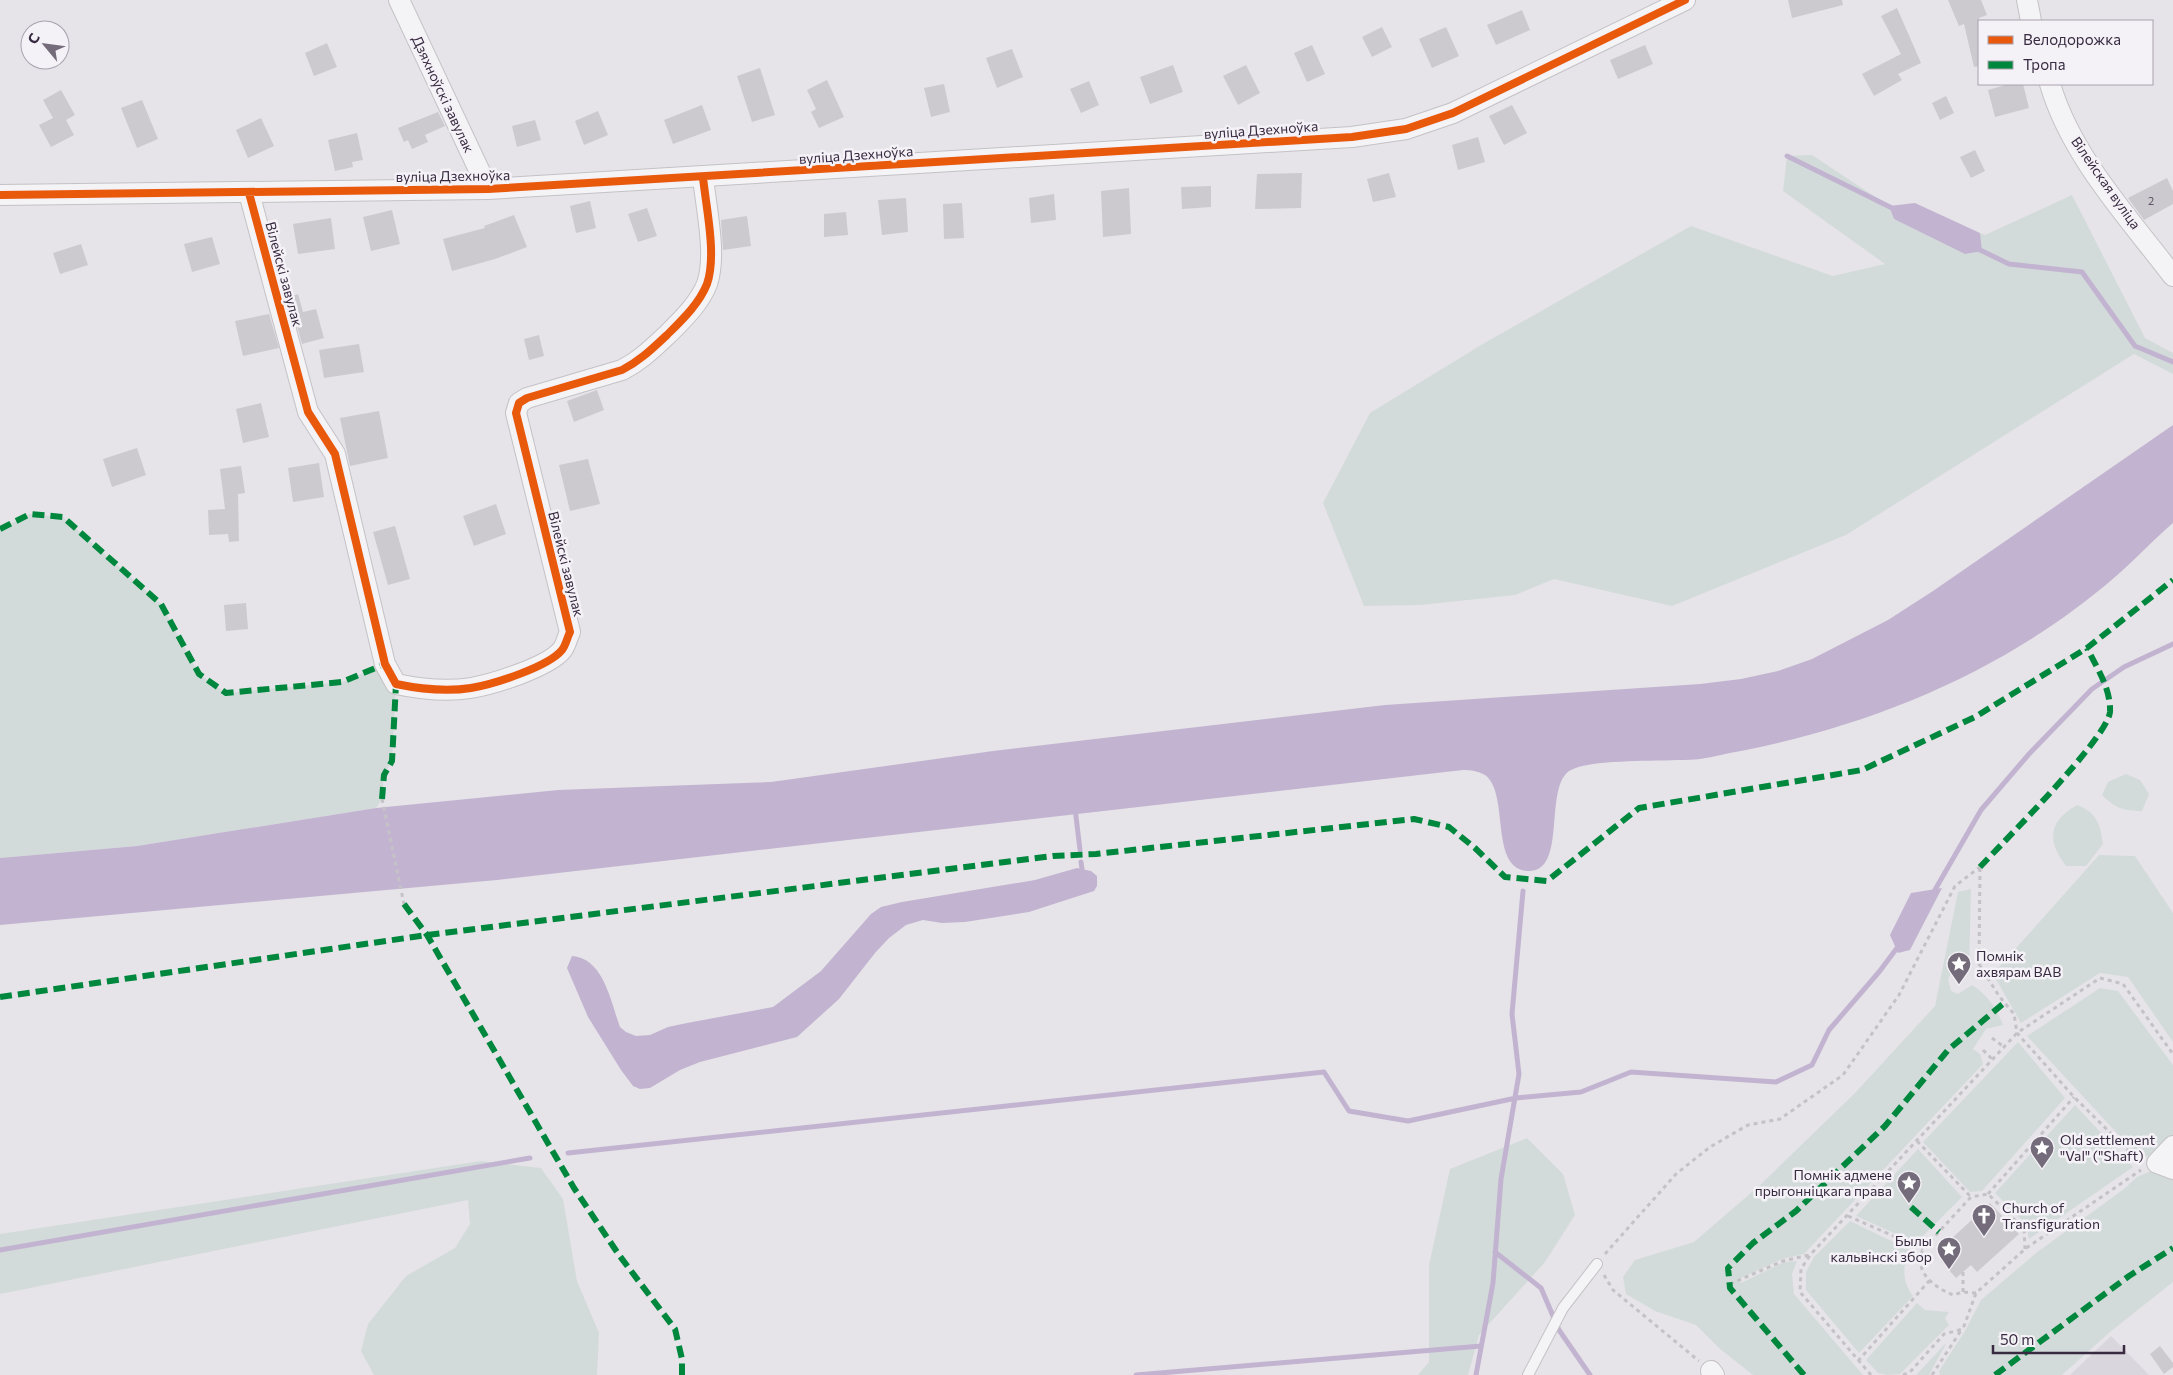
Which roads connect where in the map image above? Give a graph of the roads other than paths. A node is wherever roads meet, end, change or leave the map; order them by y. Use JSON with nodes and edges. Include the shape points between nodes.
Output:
{"nodes":[{"id":1,"x":399,"y":0,"type":"edge"},
{"id":2,"x":1685,"y":0,"type":"edge"},
{"id":3,"x":2027,"y":0,"type":"edge"},
{"id":4,"x":2031,"y":20,"type":"edge"},
{"id":5,"x":2050,"y":85,"type":"edge"},
{"id":6,"x":703,"y":177,"type":"junction"},
{"id":7,"x":488,"y":188,"type":"junction"},
{"id":8,"x":249,"y":193,"type":"junction"},
{"id":9,"x":0,"y":196,"type":"edge"},
{"id":10,"x":2173,"y":276,"type":"edge"},
{"id":11,"x":2173,"y":1146,"type":"edge"},
{"id":12,"x":2173,"y":1170,"type":"edge"},
{"id":13,"x":1597,"y":1264,"type":"road end"},
{"id":14,"x":1528,"y":1375,"type":"edge"}],
"edges":[{"from":1,"to":7,"type":"street","name":"Дзяхноўскі завулак"},
{"from":2,"to":6,"type":"street","name":"вуліца Дзехноўка","via":[[1453,113],[1406,129],[1352,137]]},
{"from":3,"to":4,"type":"street"},
{"from":5,"to":10,"type":"street","name":"Вілейская вуліца","via":[[2073,137],[2105,186]]},
{"from":6,"to":7,"type":"street","name":"вуліца Дзехноўка"},
{"from":6,"to":8,"type":"street","name":"Вілейскі завулак","via":[[710,266],[707,283],[684,319],[637,363],[527,398],[519,403],[516,413],[570,632],[563,649],[552,660],[527,672],[472,688],[456,689],[421,689],[396,684],[385,664],[335,454],[308,412]]},
{"from":7,"to":8,"type":"street","name":"вуліца Дзехноўка"},
{"from":8,"to":9,"type":"street","name":"вуліца Дзехноўка"},
{"from":11,"to":12,"type":"street","via":[[2157,1163]]},
{"from":13,"to":14,"type":"lane","via":[[1563,1308]]}]}
